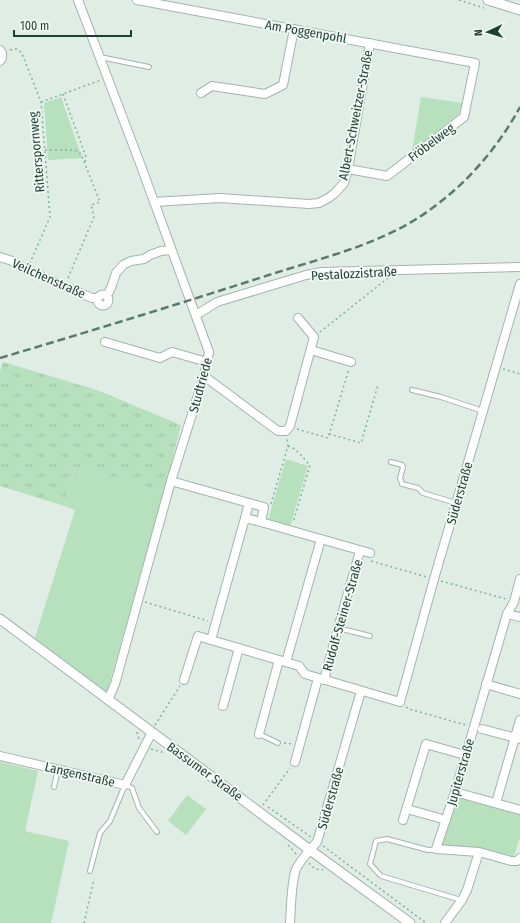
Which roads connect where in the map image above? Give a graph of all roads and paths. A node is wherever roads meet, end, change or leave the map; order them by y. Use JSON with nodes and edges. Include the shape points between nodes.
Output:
{"nodes":[{"id":1,"x":78,"y":0,"type":"edge"},
{"id":2,"x":137,"y":0,"type":"edge"},
{"id":3,"x":488,"y":0,"type":"edge"},
{"id":4,"x":520,"y":10,"type":"edge"},
{"id":5,"x":294,"y":29,"type":"junction"},
{"id":6,"x":370,"y":43,"type":"junction"},
{"id":7,"x":1,"y":51,"type":"edge"},
{"id":8,"x":100,"y":57,"type":"junction"},
{"id":9,"x":0,"y":61,"type":"edge"},
{"id":10,"x":475,"y":63,"type":"joint"},
{"id":11,"x":149,"y":67,"type":"dead end"},
{"id":12,"x":108,"y":77,"type":"junction"},
{"id":13,"x":201,"y":93,"type":"dead end"},
{"id":14,"x":63,"y":94,"type":"junction"},
{"id":15,"x":41,"y":102,"type":"junction"},
{"id":16,"x":45,"y":150,"type":"junction"},
{"id":17,"x":84,"y":162,"type":"junction"},
{"id":18,"x":348,"y":169,"type":"junction"},
{"id":19,"x":154,"y":202,"type":"junction"},
{"id":20,"x":171,"y":250,"type":"junction"},
{"id":21,"x":0,"y":257,"type":"edge"},
{"id":22,"x":520,"y":267,"type":"edge"},
{"id":23,"x":27,"y":270,"type":"junction"},
{"id":24,"x":395,"y":271,"type":"junction"},
{"id":25,"x":520,"y":284,"type":"edge"},
{"id":26,"x":65,"y":286,"type":"junction"},
{"id":27,"x":196,"y":315,"type":"junction"},
{"id":28,"x":298,"y":318,"type":"dead end"},
{"id":29,"x":314,"y":337,"type":"junction"},
{"id":30,"x":105,"y":342,"type":"dead end"},
{"id":31,"x":311,"y":350,"type":"junction"},
{"id":32,"x":207,"y":362,"type":"junction"},
{"id":33,"x":351,"y":362,"type":"joint"},
{"id":34,"x":496,"y":366,"type":"junction"},
{"id":35,"x":520,"y":374,"type":"edge"},
{"id":36,"x":204,"y":376,"type":"junction"},
{"id":37,"x":378,"y":385,"type":"dead end"},
{"id":38,"x":412,"y":390,"type":"dead end"},
{"id":39,"x":483,"y":411,"type":"junction"},
{"id":40,"x":288,"y":429,"type":"junction"},
{"id":41,"x":330,"y":434,"type":"junction"},
{"id":42,"x":288,"y":446,"type":"junction"},
{"id":43,"x":391,"y":462,"type":"dead end"},
{"id":44,"x":171,"y":481,"type":"junction"},
{"id":45,"x":249,"y":503,"type":"junction"},
{"id":46,"x":456,"y":503,"type":"junction"},
{"id":47,"x":264,"y":507,"type":"junction"},
{"id":48,"x":245,"y":518,"type":"junction"},
{"id":49,"x":261,"y":522,"type":"junction"},
{"id":50,"x":291,"y":531,"type":"junction"},
{"id":51,"x":321,"y":539,"type":"junction"},
{"id":52,"x":360,"y":551,"type":"junction"},
{"id":53,"x":370,"y":553,"type":"dead end"},
{"id":54,"x":434,"y":579,"type":"junction"},
{"id":55,"x":520,"y":579,"type":"edge"},
{"id":56,"x":139,"y":600,"type":"junction"},
{"id":57,"x":514,"y":602,"type":"junction"},
{"id":58,"x":507,"y":614,"type":"junction"},
{"id":59,"x":520,"y":617,"type":"edge"},
{"id":60,"x":0,"y":619,"type":"edge"},
{"id":61,"x":216,"y":623,"type":"junction"},
{"id":62,"x":338,"y":628,"type":"junction"},
{"id":63,"x":370,"y":636,"type":"dead end"},
{"id":64,"x":211,"y":640,"type":"junction"},
{"id":65,"x":239,"y":648,"type":"junction"},
{"id":66,"x":283,"y":661,"type":"junction"},
{"id":67,"x":321,"y":679,"type":"junction"},
{"id":68,"x":184,"y":680,"type":"joint"},
{"id":69,"x":486,"y":684,"type":"junction"},
{"id":70,"x":361,"y":691,"type":"junction"},
{"id":71,"x":520,"y":694,"type":"edge"},
{"id":72,"x":108,"y":700,"type":"junction"},
{"id":73,"x":400,"y":702,"type":"junction"},
{"id":74,"x":223,"y":706,"type":"dead end"},
{"id":75,"x":520,"y":720,"type":"edge"},
{"id":76,"x":473,"y":727,"type":"junction"},
{"id":77,"x":482,"y":729,"type":"dead end"},
{"id":78,"x":152,"y":732,"type":"junction"},
{"id":79,"x":259,"y":734,"type":"joint"},
{"id":80,"x":518,"y":738,"type":"edge"},
{"id":81,"x":278,"y":744,"type":"joint"},
{"id":82,"x":145,"y":746,"type":"junction"},
{"id":83,"x":299,"y":746,"type":"junction"},
{"id":84,"x":0,"y":756,"type":"edge"},
{"id":85,"x":465,"y":756,"type":"junction"},
{"id":86,"x":170,"y":757,"type":"dead end"},
{"id":87,"x":295,"y":762,"type":"joint"},
{"id":88,"x":58,"y":769,"type":"junction"},
{"id":89,"x":125,"y":785,"type":"junction"},
{"id":90,"x":54,"y":787,"type":"dead end"},
{"id":91,"x":455,"y":792,"type":"junction"},
{"id":92,"x":496,"y":803,"type":"junction"},
{"id":93,"x":407,"y":809,"type":"junction"},
{"id":94,"x":520,"y":810,"type":"edge"},
{"id":95,"x":258,"y":811,"type":"junction"},
{"id":96,"x":403,"y":820,"type":"dead end"},
{"id":97,"x":446,"y":820,"type":"junction"},
{"id":98,"x":157,"y":832,"type":"dead end"},
{"id":99,"x":288,"y":845,"type":"dead end"},
{"id":100,"x":436,"y":849,"type":"junction"},
{"id":101,"x":310,"y":850,"type":"junction"},
{"id":102,"x":478,"y":852,"type":"junction"},
{"id":103,"x":520,"y":858,"type":"edge"},
{"id":104,"x":303,"y":859,"type":"junction"},
{"id":105,"x":90,"y":870,"type":"dead end"},
{"id":106,"x":94,"y":879,"type":"dead end"},
{"id":107,"x":462,"y":900,"type":"junction"},
{"id":108,"x":84,"y":923,"type":"edge"},
{"id":109,"x":290,"y":923,"type":"edge"},
{"id":110,"x":410,"y":923,"type":"edge"},
{"id":111,"x":445,"y":923,"type":"edge"}],
"edges":[{"from":1,"to":8,"type":"street","name":"Studtriede"},
{"from":2,"to":5,"type":"street","name":"Am Poggenpohl"},
{"from":3,"to":4,"type":"street"},
{"from":5,"to":6,"type":"street","name":"Am Poggenpohl"},
{"from":5,"to":13,"type":"street","via":[[283,85],[265,94],[212,86]]},
{"from":6,"to":10,"type":"street","name":"Am Poggenpohl"},
{"from":6,"to":18,"type":"street","name":"Albert-Schweitzer-Straße"},
{"from":7,"to":9,"type":"street","via":[[3,56]]},
{"from":7,"to":15,"type":"path","name":"Ritterspornweg","via":[[19,50]]},
{"from":8,"to":11,"type":"lane"},
{"from":8,"to":12,"type":"street","name":"Studtriede"},
{"from":10,"to":18,"type":"street","name":"Fröbelweg","via":[[464,117],[387,176]]},
{"from":12,"to":14,"type":"path"},
{"from":12,"to":19,"type":"street","name":"Studtriede"},
{"from":14,"to":15,"type":"path"},
{"from":14,"to":17,"type":"path","via":[[86,157]]},
{"from":15,"to":16,"type":"path","name":"Ritterspornweg"},
{"from":16,"to":17,"type":"path","via":[[75,150],[81,154]]},
{"from":16,"to":23,"type":"path","name":"Ritterspornweg","via":[[50,217]]},
{"from":17,"to":26,"type":"path","via":[[100,202],[91,205],[94,217]]},
{"from":18,"to":19,"type":"street","name":"Albert-Schweitzer-Straße","via":[[340,188],[319,203],[220,198]]},
{"from":19,"to":20,"type":"street","name":"Studtriede"},
{"from":20,"to":26,"type":"street","name":"Veilchenstraße","via":[[161,251],[123,265],[116,273],[107,295],[108,303],[105,305],[101,305],[97,298]]},
{"from":20,"to":27,"type":"street","name":"Studtriede"},
{"from":21,"to":23,"type":"street","name":"Veilchenstraße"},
{"from":22,"to":24,"type":"street","name":"Pestalozzistraße"},
{"from":23,"to":26,"type":"street","name":"Veilchenstraße"},
{"from":24,"to":27,"type":"street","name":"Pestalozzistraße","via":[[321,272],[306,275],[217,302]]},
{"from":24,"to":29,"type":"path"},
{"from":25,"to":34,"type":"street","name":"Süderstraße"},
{"from":27,"to":32,"type":"street","name":"Studtriede","via":[[209,352]]},
{"from":28,"to":29,"type":"street"},
{"from":29,"to":31,"type":"street"},
{"from":30,"to":32,"type":"street","via":[[160,358],[172,352]]},
{"from":31,"to":33,"type":"street"},
{"from":31,"to":40,"type":"street"},
{"from":32,"to":36,"type":"street","name":"Studtriede"},
{"from":33,"to":41,"type":"path"},
{"from":34,"to":35,"type":"path"},
{"from":34,"to":39,"type":"street","name":"Süderstraße"},
{"from":36,"to":40,"type":"street","via":[[278,431]]},
{"from":36,"to":44,"type":"street","name":"Studtriede"},
{"from":37,"to":41,"type":"path","via":[[361,443]]},
{"from":38,"to":39,"type":"lane"},
{"from":39,"to":46,"type":"street","name":"Süderstraße"},
{"from":40,"to":41,"type":"path","via":[[328,438]]},
{"from":40,"to":42,"type":"path"},
{"from":42,"to":47,"type":"path","via":[[270,506]]},
{"from":42,"to":50,"type":"path","via":[[296,449],[310,465]]},
{"from":43,"to":46,"type":"lane","via":[[403,467],[400,478],[402,484]]},
{"from":44,"to":45,"type":"street"},
{"from":44,"to":56,"type":"street","name":"Studtriede"},
{"from":45,"to":47,"type":"street"},
{"from":45,"to":48,"type":"street"},
{"from":46,"to":54,"type":"street","name":"Süderstraße"},
{"from":47,"to":49,"type":"street"},
{"from":48,"to":49,"type":"street"},
{"from":48,"to":61,"type":"street"},
{"from":49,"to":50,"type":"street"},
{"from":50,"to":51,"type":"street"},
{"from":51,"to":52,"type":"street"},
{"from":51,"to":66,"type":"street"},
{"from":52,"to":53,"type":"street"},
{"from":52,"to":54,"type":"path","via":[[367,560]]},
{"from":52,"to":62,"type":"street","name":"Rudolf-Steiner-Straße"},
{"from":54,"to":57,"type":"path"},
{"from":54,"to":73,"type":"street","name":"Süderstraße"},
{"from":55,"to":57,"type":"street","name":"Jupiterstraße"},
{"from":56,"to":61,"type":"path"},
{"from":56,"to":72,"type":"street","name":"Studtriede","via":[[116,684]]},
{"from":57,"to":58,"type":"street","name":"Jupiterstraße"},
{"from":58,"to":59,"type":"street"},
{"from":58,"to":69,"type":"street","name":"Jupiterstraße"},
{"from":60,"to":72,"type":"street","name":"Bassumer Straße"},
{"from":61,"to":64,"type":"street"},
{"from":62,"to":63,"type":"lane"},
{"from":62,"to":67,"type":"street","name":"Rudolf-Steiner-Straße"},
{"from":64,"to":65,"type":"street"},
{"from":64,"to":68,"type":"street","via":[[198,636]]},
{"from":65,"to":66,"type":"street"},
{"from":65,"to":74,"type":"street"},
{"from":66,"to":67,"type":"street","via":[[299,666],[305,674]]},
{"from":66,"to":79,"type":"street"},
{"from":67,"to":70,"type":"street"},
{"from":67,"to":83,"type":"street","name":"Rudolf-Steiner-Straße"},
{"from":68,"to":78,"type":"path"},
{"from":69,"to":71,"type":"street"},
{"from":69,"to":76,"type":"street","name":"Jupiterstraße"},
{"from":70,"to":73,"type":"street"},
{"from":70,"to":101,"type":"street","name":"Süderstraße","via":[[318,842]]},
{"from":72,"to":78,"type":"street","name":"Bassumer Straße"},
{"from":73,"to":76,"type":"path","via":[[409,709]]},
{"from":75,"to":80,"type":"street"},
{"from":76,"to":85,"type":"street","name":"Jupiterstraße"},
{"from":77,"to":80,"type":"street"},
{"from":78,"to":82,"type":"street","name":"Langenstraße"},
{"from":78,"to":95,"type":"street","name":"Bassumer Straße"},
{"from":79,"to":81,"type":"lane"},
{"from":80,"to":92,"type":"street"},
{"from":81,"to":83,"type":"path"},
{"from":82,"to":86,"type":"path","via":[[164,752]]},
{"from":82,"to":89,"type":"street","name":"Langenstraße"},
{"from":83,"to":87,"type":"street","name":"Rudolf-Steiner-Straße"},
{"from":84,"to":88,"type":"street","name":"Langenstraße"},
{"from":85,"to":91,"type":"street","name":"Jupiterstraße"},
{"from":85,"to":93,"type":"street","via":[[426,744]]},
{"from":87,"to":95,"type":"path"},
{"from":88,"to":89,"type":"street","name":"Langenstraße"},
{"from":88,"to":90,"type":"lane"},
{"from":89,"to":98,"type":"lane","via":[[132,788],[139,808]]},
{"from":89,"to":105,"type":"lane","via":[[110,821],[100,833]]},
{"from":91,"to":92,"type":"street"},
{"from":91,"to":97,"type":"street","name":"Jupiterstraße"},
{"from":92,"to":94,"type":"street"},
{"from":93,"to":96,"type":"street"},
{"from":93,"to":97,"type":"street"},
{"from":95,"to":101,"type":"street","name":"Bassumer Straße"},
{"from":97,"to":100,"type":"street","name":"Jupiterstraße"},
{"from":99,"to":104,"type":"path"},
{"from":100,"to":102,"type":"street"},
{"from":100,"to":107,"type":"lane","via":[[428,850],[387,839],[376,841],[370,864],[381,876]]},
{"from":101,"to":104,"type":"street","name":"Süderstraße"},
{"from":101,"to":110,"type":"street","name":"Bassumer Straße"},
{"from":102,"to":103,"type":"street","via":[[511,861]]},
{"from":102,"to":107,"type":"street"},
{"from":104,"to":109,"type":"street","name":"Süderstraße","via":[[296,869],[294,878]]},
{"from":106,"to":108,"type":"path"},
{"from":107,"to":111,"type":"street"}]}
